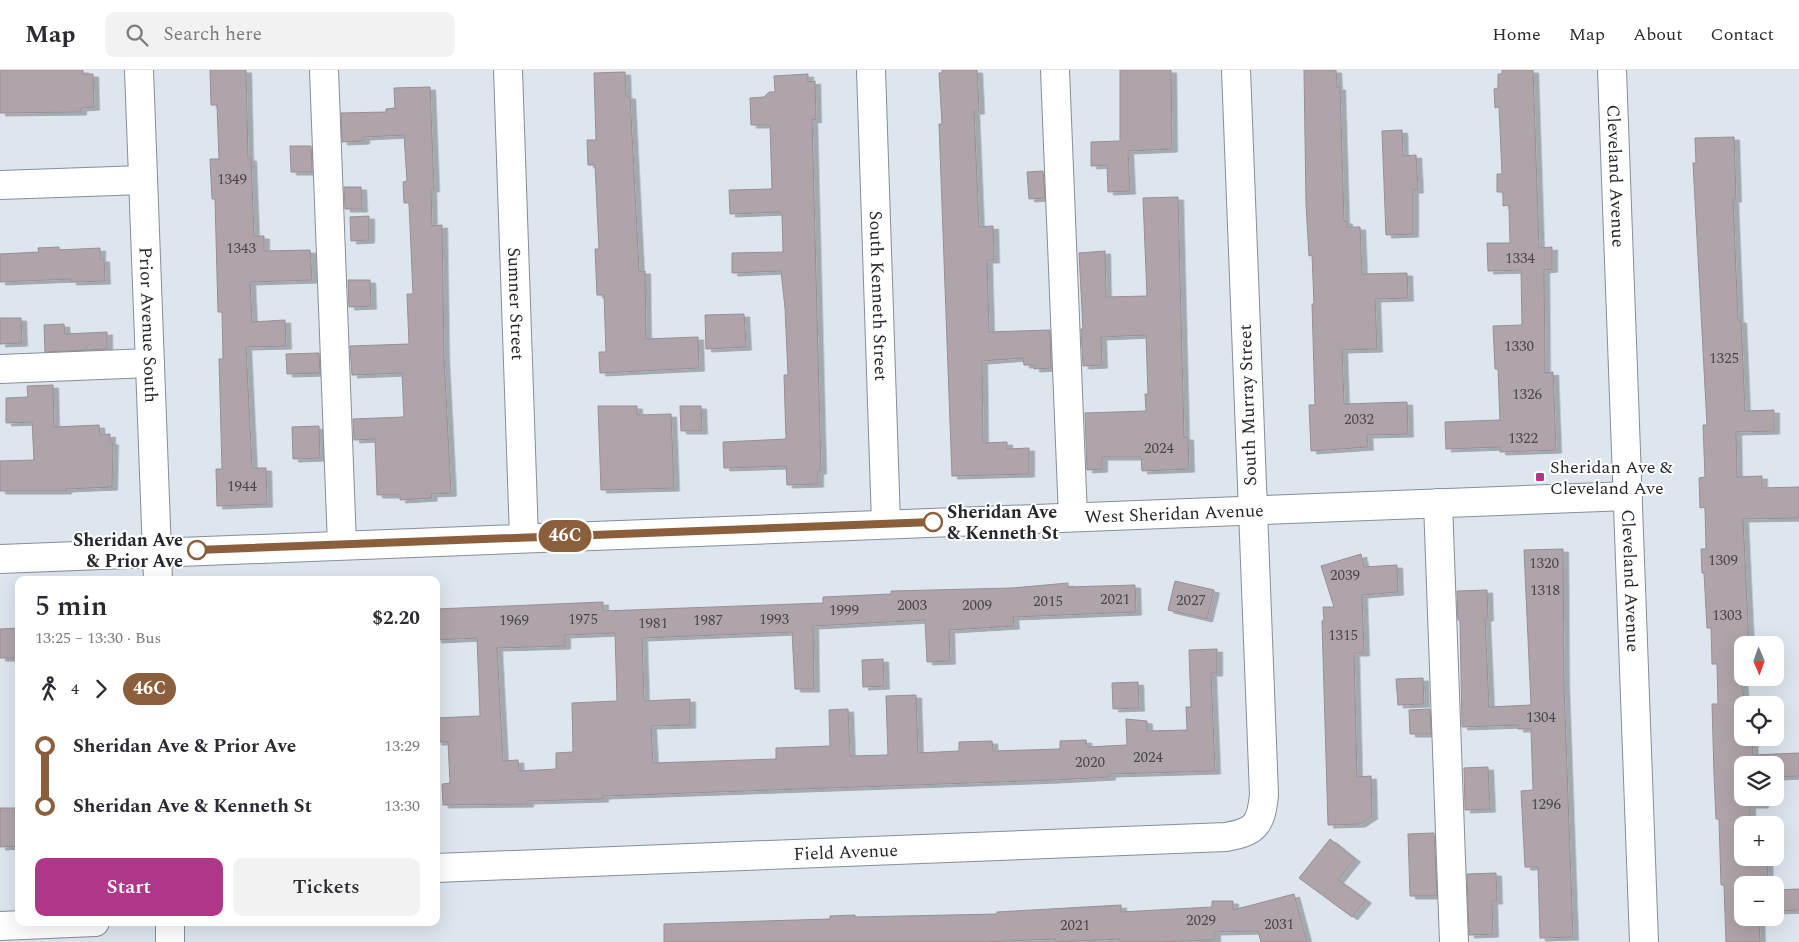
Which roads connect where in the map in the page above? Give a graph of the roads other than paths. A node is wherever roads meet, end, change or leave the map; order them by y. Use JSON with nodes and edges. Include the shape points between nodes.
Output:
{"nodes":[{"id":1,"x":139,"y":70,"type":"edge"},
{"id":2,"x":324,"y":70,"type":"edge"},
{"id":3,"x":508,"y":70,"type":"edge"},
{"id":4,"x":871,"y":70,"type":"edge"},
{"id":5,"x":1055,"y":70,"type":"edge"},
{"id":6,"x":1236,"y":70,"type":"edge"},
{"id":7,"x":1612,"y":70,"type":"edge"},
{"id":8,"x":143,"y":180,"type":"junction"},
{"id":9,"x":0,"y":185,"type":"edge"},
{"id":10,"x":150,"y":363,"type":"junction"},
{"id":11,"x":0,"y":369,"type":"edge"},
{"id":12,"x":1628,"y":496,"type":"junction"},
{"id":13,"x":1438,"y":503,"type":"junction"},
{"id":14,"x":1252,"y":510,"type":"junction"},
{"id":15,"x":1073,"y":517,"type":"junction"},
{"id":16,"x":886,"y":524,"type":"junction"},
{"id":17,"x":524,"y":538,"type":"junction"},
{"id":18,"x":342,"y":545,"type":"junction"},
{"id":19,"x":158,"y":553,"type":"junction"},
{"id":20,"x":0,"y":559,"type":"edge"},
{"id":21,"x":158,"y":576,"type":"edge"},
{"id":22,"x":1254,"y":828,"type":"joint"},
{"id":23,"x":440,"y":868,"type":"edge"},
{"id":24,"x":15,"y":925,"type":"edge"},
{"id":25,"x":0,"y":926,"type":"edge"},
{"id":26,"x":170,"y":926,"type":"edge"},
{"id":27,"x":170,"y":942,"type":"edge"},
{"id":28,"x":1454,"y":942,"type":"edge"},
{"id":29,"x":1644,"y":942,"type":"edge"}],
"edges":[{"from":1,"to":8,"type":"street","name":"Prior Avenue South"},
{"from":2,"to":18,"type":"street"},
{"from":3,"to":17,"type":"street","name":"Sumner Street"},
{"from":4,"to":16,"type":"street","name":"South Kenneth Street"},
{"from":5,"to":15,"type":"street"},
{"from":6,"to":14,"type":"street","name":"South Murray Street"},
{"from":7,"to":12,"type":"street","name":"Cleveland Avenue"},
{"from":8,"to":9,"type":"street"},
{"from":8,"to":10,"type":"street","name":"Prior Avenue South"},
{"from":10,"to":11,"type":"street"},
{"from":10,"to":19,"type":"street","name":"Prior Avenue South"},
{"from":12,"to":13,"type":"street","name":"West Sheridan Avenue"},
{"from":12,"to":29,"type":"street","name":"Cleveland Avenue"},
{"from":13,"to":14,"type":"street","name":"West Sheridan Avenue"},
{"from":13,"to":28,"type":"street"},
{"from":14,"to":15,"type":"street","name":"West Sheridan Avenue"},
{"from":14,"to":22,"type":"street","name":"South Murray Street","via":[[1264,795],[1262,812]]},
{"from":15,"to":16,"type":"street","name":"West Sheridan Avenue"},
{"from":16,"to":17,"type":"street","name":"West Sheridan Avenue"},
{"from":17,"to":18,"type":"street","name":"West Sheridan Avenue"},
{"from":18,"to":19,"type":"street","name":"West Sheridan Avenue"},
{"from":19,"to":20,"type":"street","name":"West Sheridan Avenue"},
{"from":19,"to":21,"type":"street","name":"Prior Avenue South"},
{"from":22,"to":23,"type":"street","name":"Field Avenue","via":[[1226,838]]},
{"from":24,"to":25,"type":"street"},
{"from":26,"to":27,"type":"street"}]}
